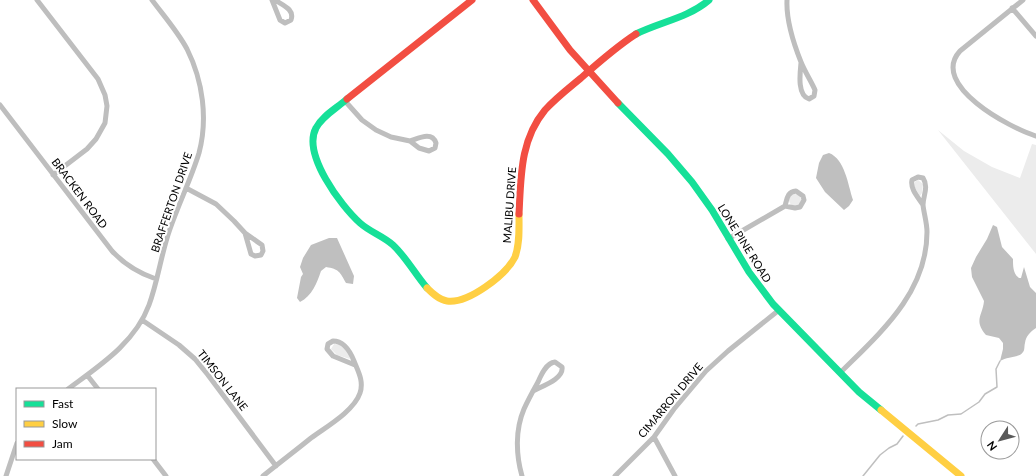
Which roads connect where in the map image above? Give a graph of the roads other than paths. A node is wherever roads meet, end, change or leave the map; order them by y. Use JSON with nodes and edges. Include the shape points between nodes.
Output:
{"nodes":[{"id":1,"x":37,"y":0,"type":"edge"},
{"id":2,"x":152,"y":0,"type":"edge"},
{"id":3,"x":274,"y":0,"type":"edge"},
{"id":4,"x":472,"y":0,"type":"edge"},
{"id":5,"x":533,"y":0,"type":"edge"},
{"id":6,"x":709,"y":0,"type":"edge"},
{"id":7,"x":787,"y":0,"type":"edge"},
{"id":8,"x":1022,"y":0,"type":"edge"},
{"id":9,"x":1012,"y":8,"type":"junction"},
{"id":10,"x":1036,"y":36,"type":"edge"},
{"id":11,"x":801,"y":63,"type":"junction"},
{"id":12,"x":588,"y":71,"type":"junction"},
{"id":13,"x":345,"y":101,"type":"junction"},
{"id":14,"x":0,"y":105,"type":"edge"},
{"id":15,"x":1036,"y":136,"type":"edge"},
{"id":16,"x":410,"y":141,"type":"junction"},
{"id":17,"x":53,"y":175,"type":"junction"},
{"id":18,"x":186,"y":188,"type":"junction"},
{"id":19,"x":923,"y":204,"type":"junction"},
{"id":20,"x":785,"y":206,"type":"dead end"},
{"id":21,"x":245,"y":233,"type":"junction"},
{"id":22,"x":728,"y":238,"type":"junction"},
{"id":23,"x":156,"y":279,"type":"junction"},
{"id":24,"x":779,"y":310,"type":"junction"},
{"id":25,"x":142,"y":320,"type":"junction"},
{"id":26,"x":355,"y":365,"type":"junction"},
{"id":27,"x":840,"y":373,"type":"junction"},
{"id":28,"x":87,"y":375,"type":"junction"},
{"id":29,"x":69,"y":388,"type":"edge"},
{"id":30,"x":97,"y":388,"type":"edge"},
{"id":31,"x":533,"y":390,"type":"junction"},
{"id":32,"x":654,"y":437,"type":"junction"},
{"id":33,"x":16,"y":446,"type":"edge"},
{"id":34,"x":154,"y":460,"type":"edge"},
{"id":35,"x":276,"y":466,"type":"junction"},
{"id":36,"x":6,"y":476,"type":"edge"},
{"id":37,"x":166,"y":476,"type":"edge"},
{"id":38,"x":262,"y":476,"type":"edge"},
{"id":39,"x":522,"y":476,"type":"edge"},
{"id":40,"x":615,"y":476,"type":"edge"},
{"id":41,"x":675,"y":476,"type":"edge"},
{"id":42,"x":961,"y":476,"type":"edge"}],
"edges":[{"from":1,"to":17,"type":"street","via":[[98,79],[106,100],[105,123],[96,139]]},
{"from":2,"to":18,"type":"street","name":"BRAFFERTON DRIVE","via":[[187,49],[202,94],[202,139]]},
{"from":3,"to":3,"type":"street","via":[[280,20],[292,20],[292,12]]},
{"from":4,"to":13,"type":"street","name":"MALIBU DRIVE"},
{"from":5,"to":12,"type":"street","name":"LONE PINE ROAD"},
{"from":6,"to":12,"type":"street","name":"MALIBU DRIVE","via":[[692,13],[638,34]]},
{"from":7,"to":11,"type":"street","via":[[790,27]]},
{"from":8,"to":9,"type":"street"},
{"from":9,"to":10,"type":"street"},
{"from":9,"to":15,"type":"street","via":[[960,51],[954,58],[952,68],[960,86],[985,110],[1005,123]]},
{"from":11,"to":11,"type":"street","via":[[802,93],[809,99],[814,96],[815,90]]},
{"from":12,"to":13,"type":"street","name":"MALIBU DRIVE","via":[[550,106],[534,126],[528,139],[522,172],[518,246],[512,262],[482,288],[470,296],[454,301],[440,299],[432,292],[394,245],[365,227],[349,212],[327,181],[315,152],[313,134],[320,121]]},
{"from":12,"to":22,"type":"street","name":"LONE PINE ROAD","via":[[684,171]]},
{"from":13,"to":16,"type":"street","via":[[362,120],[376,130],[391,137]]},
{"from":14,"to":17,"type":"street","name":"BRACKEN ROAD"},
{"from":16,"to":16,"type":"street","via":[[419,148],[429,151],[435,148],[436,143],[433,137],[429,136]]},
{"from":17,"to":23,"type":"street","name":"BRACKEN ROAD","via":[[120,260],[138,272]]},
{"from":18,"to":21,"type":"street","via":[[216,204]]},
{"from":18,"to":23,"type":"street","name":"BRAFFERTON DRIVE","via":[[166,239]]},
{"from":19,"to":19,"type":"street","via":[[926,184],[923,178],[918,177],[913,179],[911,184]]},
{"from":19,"to":27,"type":"street","via":[[927,227],[926,249],[913,288],[888,325]]},
{"from":20,"to":22,"type":"street"},
{"from":21,"to":21,"type":"street","via":[[251,254],[261,255],[262,245]]},
{"from":22,"to":24,"type":"street","name":"LONE PINE ROAD","via":[[756,282]]},
{"from":23,"to":25,"type":"street","name":"BRAFFERTON DRIVE"},
{"from":24,"to":27,"type":"street","name":"LONE PINE ROAD"},
{"from":24,"to":32,"type":"street","name":"CIMARRON DRIVE","via":[[706,371]]},
{"from":25,"to":28,"type":"street","name":"BRAFFERTON DRIVE","via":[[122,346]]},
{"from":25,"to":35,"type":"street","name":"TIMSON LANE","via":[[195,359]]},
{"from":26,"to":26,"type":"street","via":[[330,354],[328,344],[333,341],[342,343]]},
{"from":26,"to":35,"type":"street","via":[[361,386],[354,404]]},
{"from":27,"to":42,"type":"street","name":"LONE PINE ROAD"},
{"from":28,"to":29,"type":"street","name":"BRAFFERTON DRIVE"},
{"from":28,"to":30,"type":"street"},
{"from":31,"to":31,"type":"street","via":[[549,364],[555,362],[562,367],[560,375]]},
{"from":31,"to":39,"type":"street","via":[[523,410],[518,430],[518,456]]},
{"from":32,"to":40,"type":"street","name":"CIMARRON DRIVE"},
{"from":32,"to":41,"type":"street"},
{"from":33,"to":36,"type":"street"},
{"from":34,"to":37,"type":"street"},
{"from":35,"to":38,"type":"street"}]}
